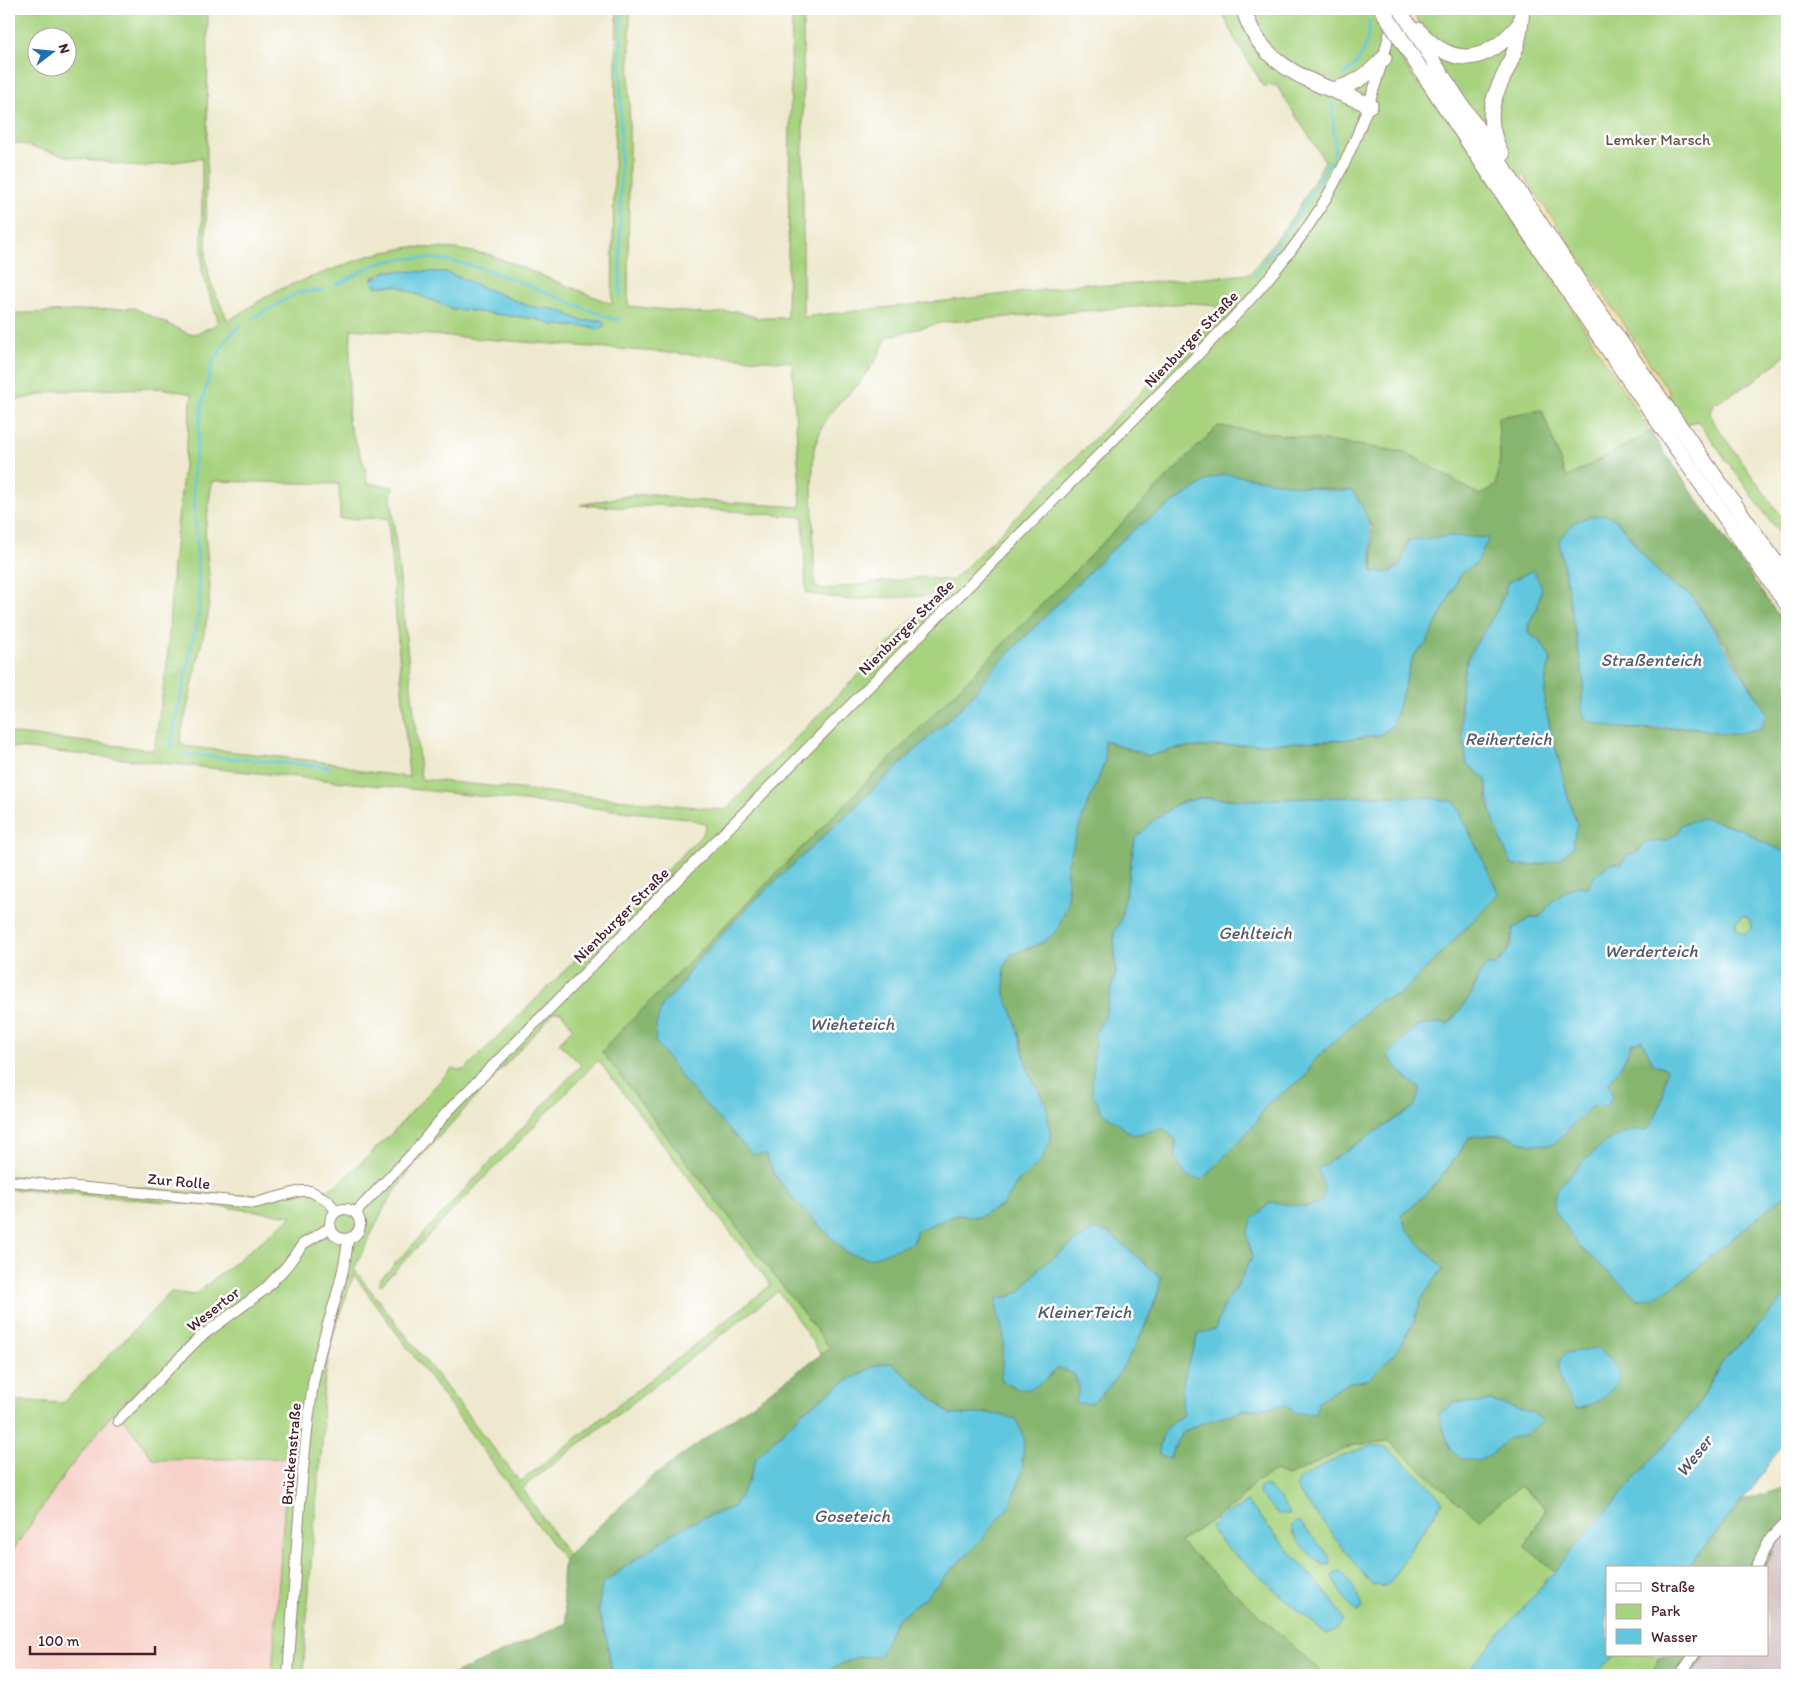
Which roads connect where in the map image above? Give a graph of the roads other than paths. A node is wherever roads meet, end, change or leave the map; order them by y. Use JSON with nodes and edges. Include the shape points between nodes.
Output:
{"nodes":[{"id":1,"x":1244,"y":9,"type":"edge"},
{"id":2,"x":1252,"y":9,"type":"edge"},
{"id":3,"x":1385,"y":9,"type":"edge"},
{"id":4,"x":1398,"y":9,"type":"edge"},
{"id":5,"x":1522,"y":9,"type":"edge"},
{"id":6,"x":1520,"y":24,"type":"junction"},
{"id":7,"x":1254,"y":31,"type":"junction"},
{"id":8,"x":1424,"y":44,"type":"junction"},
{"id":9,"x":1384,"y":58,"type":"junction"},
{"id":10,"x":1332,"y":90,"type":"junction"},
{"id":11,"x":1370,"y":105,"type":"junction"},
{"id":12,"x":1503,"y":174,"type":"junction"},
{"id":13,"x":1669,"y":424,"type":"junction"},
{"id":14,"x":1787,"y":579,"type":"edge"},
{"id":15,"x":1787,"y":604,"type":"edge"},
{"id":16,"x":9,"y":1181,"type":"edge"},
{"id":17,"x":337,"y":1212,"type":"junction"},
{"id":18,"x":355,"y":1213,"type":"junction"},
{"id":19,"x":331,"y":1228,"type":"junction"},
{"id":20,"x":348,"y":1239,"type":"junction"},
{"id":21,"x":118,"y":1421,"type":"dead end"},
{"id":22,"x":1787,"y":1521,"type":"edge"},
{"id":23,"x":1757,"y":1566,"type":"edge"},
{"id":24,"x":1693,"y":1656,"type":"edge"},
{"id":25,"x":288,"y":1675,"type":"edge"},
{"id":26,"x":1680,"y":1675,"type":"edge"}],
"edges":[{"from":1,"to":7,"type":"highway"},
{"from":2,"to":7,"type":"highway"},
{"from":3,"to":9,"type":"street","name":"Nienburger Straße"},
{"from":3,"to":12,"type":"highway","bridge":true,"via":[[1421,70]]},
{"from":4,"to":8,"type":"highway"},
{"from":5,"to":6,"type":"highway"},
{"from":6,"to":8,"type":"highway","via":[[1498,47],[1472,58],[1458,57]]},
{"from":6,"to":12,"type":"highway","via":[[1516,46],[1493,99],[1491,116]]},
{"from":7,"to":10,"type":"highway","via":[[1283,67]]},
{"from":8,"to":12,"type":"highway"},
{"from":9,"to":10,"type":"highway","via":[[1366,76],[1351,85]]},
{"from":9,"to":11,"type":"street","name":"Nienburger Straße"},
{"from":10,"to":11,"type":"highway"},
{"from":11,"to":18,"type":"street","name":"Nienburger Straße","via":[[1345,163],[1305,231],[1238,314],[514,1043]]},
{"from":12,"to":13,"type":"highway"},
{"from":12,"to":13,"type":"highway","via":[[1522,198]]},
{"from":13,"to":14,"type":"highway"},
{"from":13,"to":15,"type":"highway"},
{"from":16,"to":17,"type":"street","name":"Zur Rolle","via":[[255,1202],[310,1191],[328,1200]]},
{"from":17,"to":18,"type":"street","via":[[347,1210]]},
{"from":17,"to":19,"type":"street","via":[[332,1218]]},
{"from":18,"to":20,"type":"street","via":[[360,1221],[359,1231]]},
{"from":19,"to":20,"type":"street","via":[[335,1235]]},
{"from":19,"to":21,"type":"street","name":"Wesertor","via":[[303,1244],[264,1290],[199,1338]]},
{"from":20,"to":25,"type":"street","name":"Brückenstraße","via":[[312,1389]]},
{"from":22,"to":23,"type":"street","via":[[1769,1540]]},
{"from":24,"to":26,"type":"street"}]}
